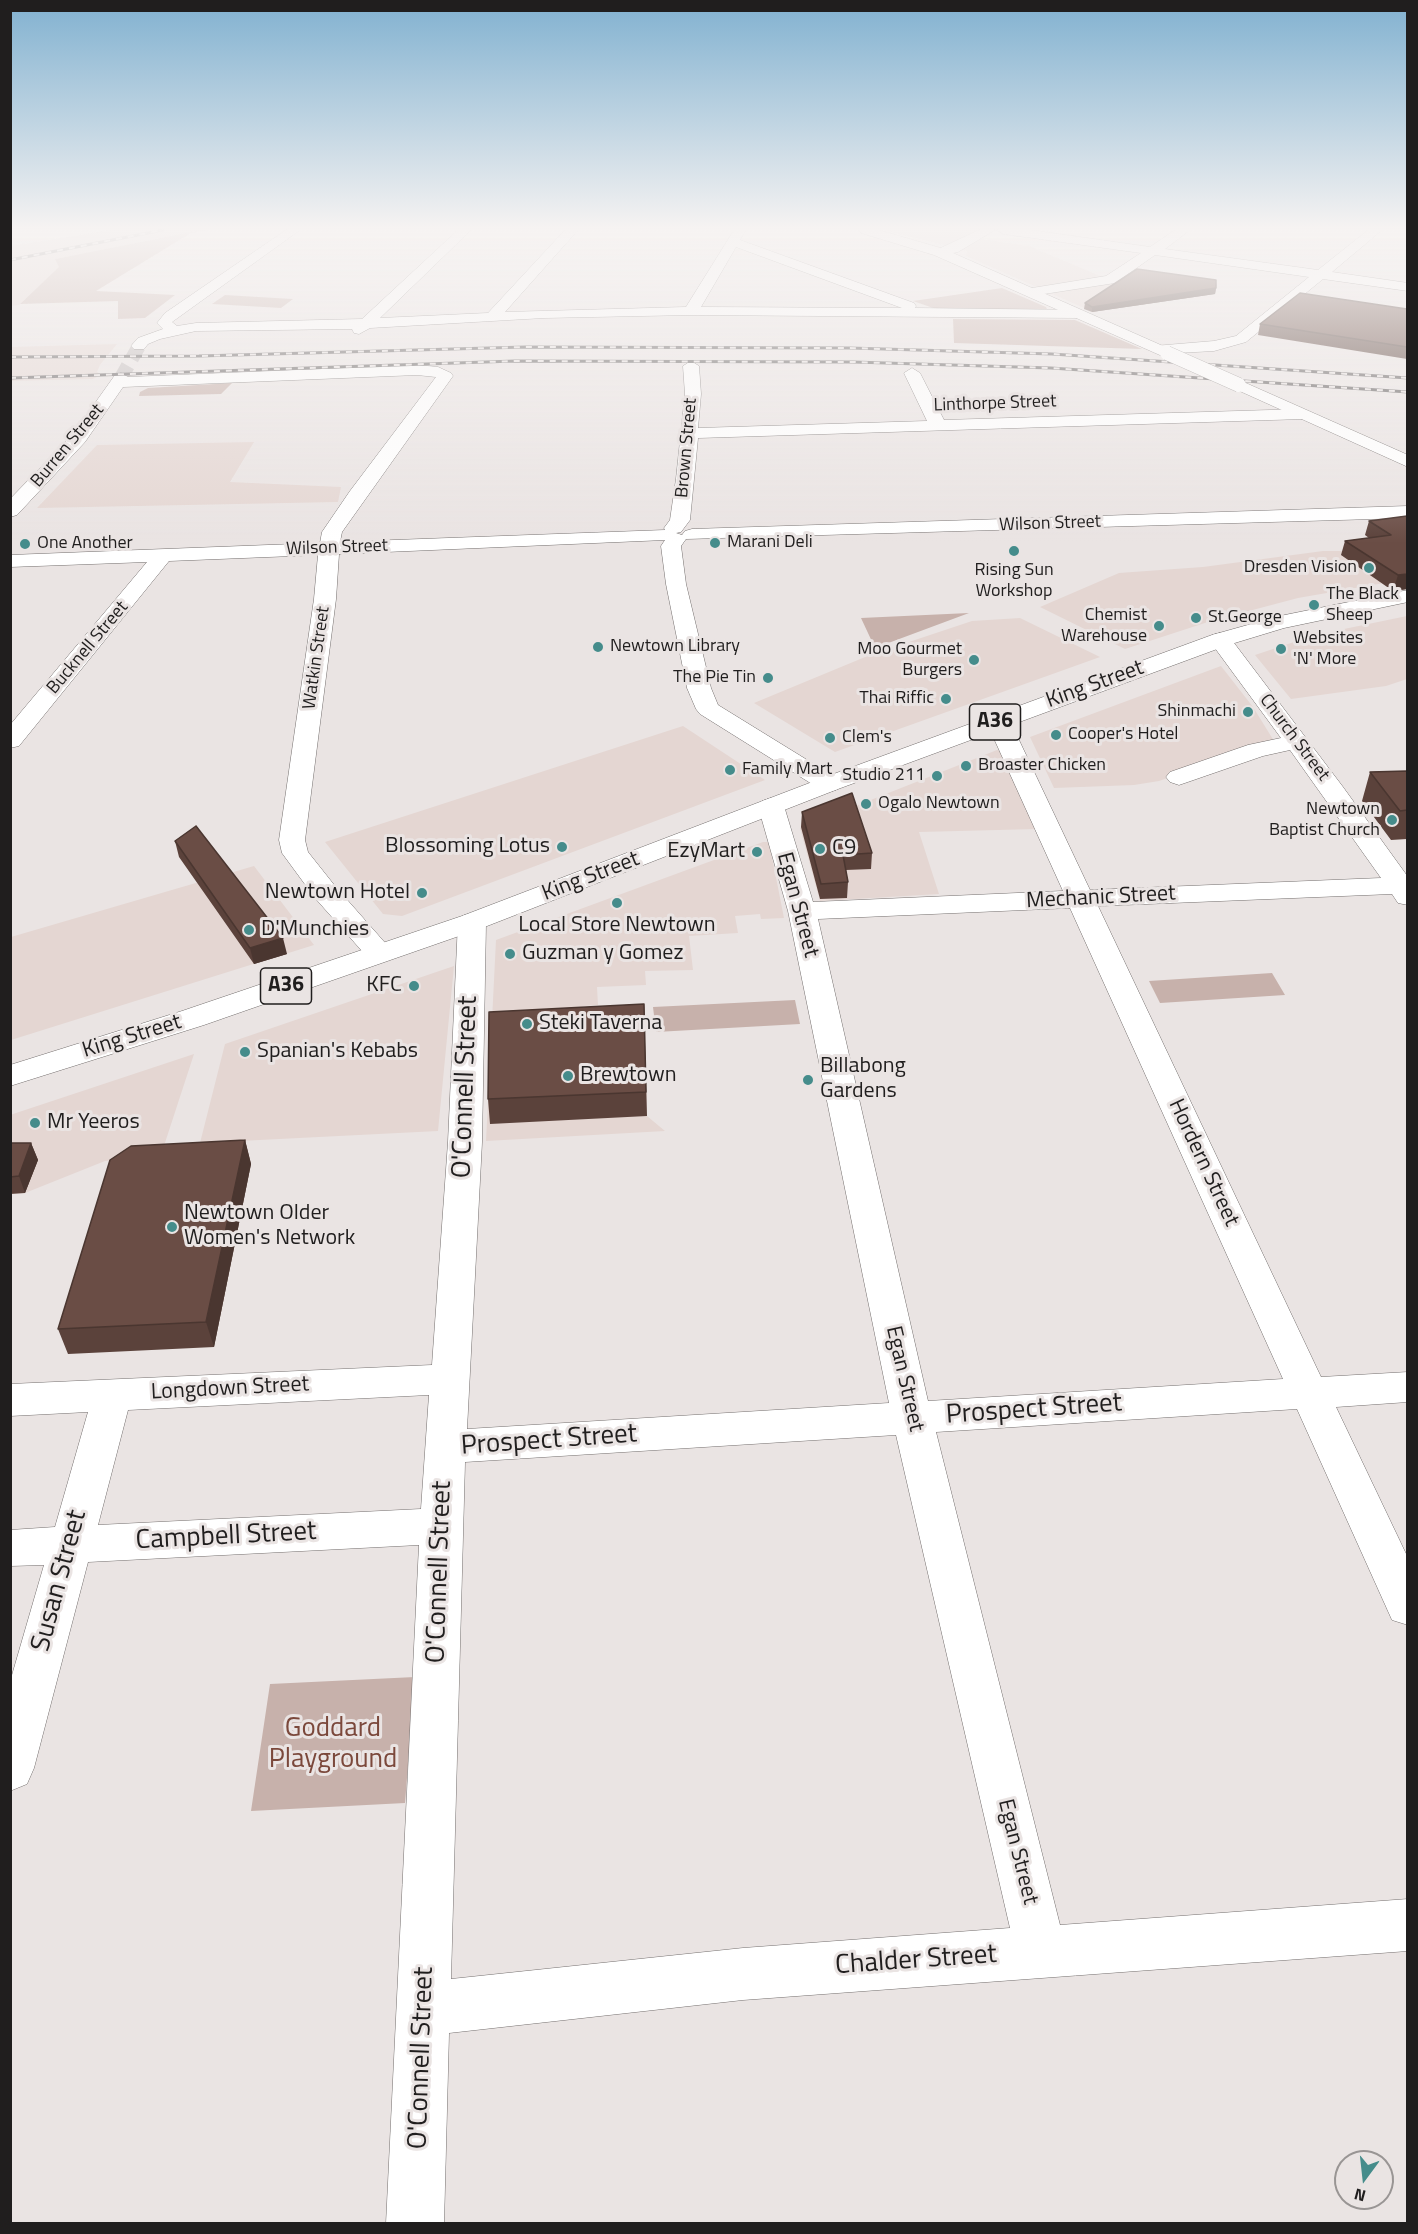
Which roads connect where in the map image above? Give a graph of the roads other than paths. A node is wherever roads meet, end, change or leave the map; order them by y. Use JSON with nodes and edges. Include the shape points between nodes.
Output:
{"nodes":[{"id":1,"x":160,"y":334,"type":"edge"},
{"id":2,"x":1125,"y":334,"type":"edge"},
{"id":3,"x":1245,"y":334,"type":"edge"},
{"id":4,"x":139,"y":346,"type":"tunnel mouth"},
{"id":5,"x":1163,"y":351,"type":"junction"},
{"id":6,"x":691,"y":366,"type":"dead end"},
{"id":7,"x":912,"y":373,"type":"dead end"},
{"id":8,"x":120,"y":380,"type":"joint"},
{"id":9,"x":1303,"y":414,"type":"junction"},
{"id":10,"x":938,"y":426,"type":"junction"},
{"id":11,"x":688,"y":433,"type":"junction"},
{"id":12,"x":1407,"y":462,"type":"edge"},
{"id":13,"x":10,"y":511,"type":"edge"},
{"id":14,"x":1407,"y":512,"type":"edge"},
{"id":15,"x":676,"y":534,"type":"junction"},
{"id":16,"x":329,"y":548,"type":"junction"},
{"id":17,"x":164,"y":554,"type":"junction"},
{"id":18,"x":10,"y":561,"type":"edge"},
{"id":19,"x":1407,"y":596,"type":"edge"},
{"id":20,"x":1220,"y":640,"type":"junction"},
{"id":21,"x":998,"y":721,"type":"junction"},
{"id":22,"x":10,"y":741,"type":"edge"},
{"id":23,"x":1296,"y":742,"type":"junction"},
{"id":24,"x":1179,"y":777,"type":"dead end"},
{"id":25,"x":829,"y":784,"type":"junction"},
{"id":26,"x":1366,"y":790,"type":"dead end"},
{"id":27,"x":1334,"y":792,"type":"junction"},
{"id":28,"x":771,"y":806,"type":"junction"},
{"id":29,"x":1403,"y":891,"type":"edge"},
{"id":30,"x":1081,"y":899,"type":"junction"},
{"id":31,"x":802,"y":911,"type":"junction"},
{"id":32,"x":472,"y":922,"type":"junction"},
{"id":33,"x":379,"y":953,"type":"junction"},
{"id":34,"x":10,"y":1076,"type":"edge"},
{"id":35,"x":450,"y":1379,"type":"junction"},
{"id":36,"x":1407,"y":1387,"type":"edge"},
{"id":37,"x":1309,"y":1393,"type":"junction"},
{"id":38,"x":112,"y":1395,"type":"junction"},
{"id":39,"x":10,"y":1400,"type":"edge"},
{"id":40,"x":912,"y":1418,"type":"junction"},
{"id":41,"x":445,"y":1447,"type":"junction"},
{"id":42,"x":441,"y":1526,"type":"junction"},
{"id":43,"x":70,"y":1545,"type":"junction"},
{"id":44,"x":10,"y":1548,"type":"edge"},
{"id":45,"x":1407,"y":1606,"type":"edge"},
{"id":46,"x":10,"y":1768,"type":"edge"},
{"id":47,"x":1407,"y":1924,"type":"edge"},
{"id":48,"x":1041,"y":1951,"type":"junction"},
{"id":49,"x":425,"y":2009,"type":"junction"},
{"id":50,"x":415,"y":2223,"type":"edge"}],
"edges":[{"from":1,"to":4,"type":"main road"},
{"from":2,"to":5,"type":"main road"},
{"from":3,"to":5,"type":"main road","via":[[1236,341]]},
{"from":5,"to":9,"type":"main road","bridge":true},
{"from":6,"to":11,"type":"main road","name":"Brown Street","via":[[693,394]]},
{"from":7,"to":10,"type":"main road"},
{"from":8,"to":13,"type":"main road","name":"Burren Street","via":[[79,438]]},
{"from":8,"to":16,"type":"main road","name":"Watkin Street","via":[[407,370],[445,376],[332,532]]},
{"from":9,"to":10,"type":"main road","name":"Linthorpe Street"},
{"from":9,"to":12,"type":"main road"},
{"from":10,"to":11,"type":"main road","name":"Linthorpe Street"},
{"from":11,"to":15,"type":"main road","name":"Brown Street"},
{"from":14,"to":15,"type":"main road","name":"Wilson Street"},
{"from":15,"to":16,"type":"main road","name":"Wilson Street"},
{"from":15,"to":25,"type":"main road","name":"Brown Street","via":[[671,546],[676,584],[699,688],[708,709]]},
{"from":16,"to":17,"type":"main road","name":"Wilson Street"},
{"from":16,"to":33,"type":"main road","name":"Watkin Street","via":[[292,840],[295,853],[325,892]]},
{"from":17,"to":18,"type":"main road","name":"Wilson Street"},
{"from":17,"to":22,"type":"main road","name":"Bucknell Street"},
{"from":19,"to":20,"type":"main road","name":"King Street","number":"A36","via":[[1280,622]]},
{"from":20,"to":21,"type":"main road","name":"King Street","number":"A36"},
{"from":20,"to":23,"type":"main road","name":"Church Street"},
{"from":21,"to":25,"type":"main road","name":"King Street","number":"A36"},
{"from":21,"to":30,"type":"main road","name":"Hordern Street"},
{"from":23,"to":24,"type":"main road","via":[[1257,750]]},
{"from":23,"to":27,"type":"main road","name":"Church Street"},
{"from":25,"to":28,"type":"main road","name":"King Street","number":"A36"},
{"from":26,"to":27,"type":"main road"},
{"from":27,"to":29,"type":"main road","name":"Church Street"},
{"from":28,"to":31,"type":"main road","name":"Egan Street"},
{"from":28,"to":32,"type":"main road","name":"King Street","number":"A36"},
{"from":29,"to":30,"type":"main road","name":"Mechanic Street"},
{"from":30,"to":31,"type":"main road","name":"Mechanic Street"},
{"from":30,"to":37,"type":"main road","name":"Hordern Street"},
{"from":31,"to":40,"type":"main road","name":"Egan Street"},
{"from":32,"to":33,"type":"main road","name":"King Street","number":"A36"},
{"from":32,"to":35,"type":"main road","name":"O'Connell Street","via":[[465,1142]]},
{"from":33,"to":34,"type":"main road","name":"King Street","number":"A36"},
{"from":35,"to":38,"type":"main road","name":"Longdown Street"},
{"from":35,"to":41,"type":"main road","name":"O'Connell Street"},
{"from":36,"to":37,"type":"main road","name":"Prospect Street"},
{"from":37,"to":40,"type":"main road","name":"Prospect Street"},
{"from":37,"to":45,"type":"main road","name":"Hordern Street"},
{"from":38,"to":39,"type":"main road","name":"Longdown Street"},
{"from":38,"to":43,"type":"main road","name":"Susan Street"},
{"from":40,"to":41,"type":"main road","name":"Prospect Street"},
{"from":40,"to":48,"type":"main road","name":"Egan Street"},
{"from":41,"to":42,"type":"main road","name":"O'Connell Street"},
{"from":42,"to":43,"type":"main road","name":"Campbell Street"},
{"from":42,"to":49,"type":"main road","name":"O'Connell Street"},
{"from":43,"to":44,"type":"main road","name":"Campbell Street"},
{"from":43,"to":46,"type":"main road","name":"Susan Street"},
{"from":47,"to":48,"type":"main road","name":"Chalder Street"},
{"from":48,"to":49,"type":"main road","name":"Chalder Street","via":[[743,1974]]},
{"from":49,"to":50,"type":"main road","name":"O'Connell Street"}]}
